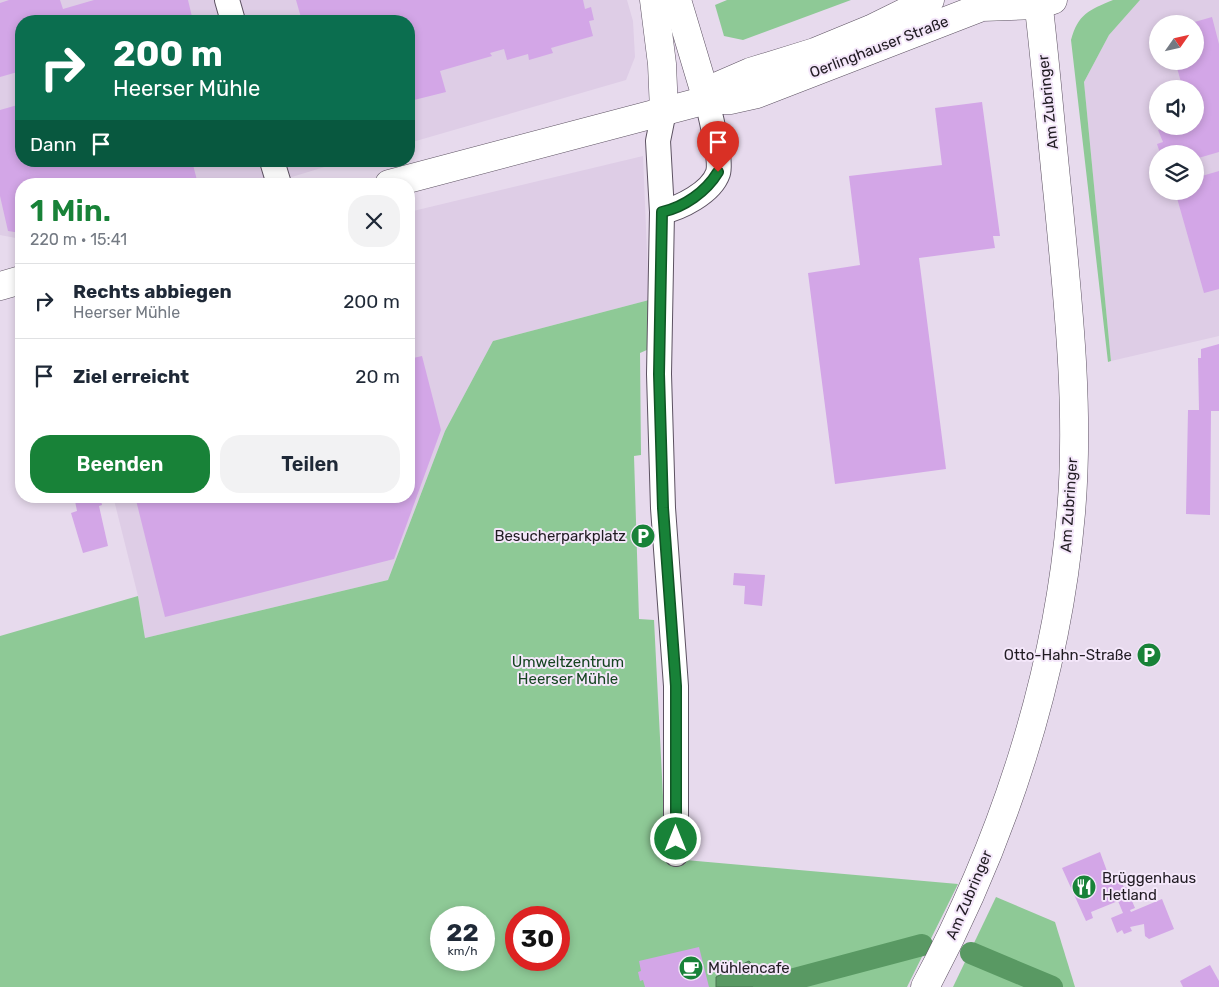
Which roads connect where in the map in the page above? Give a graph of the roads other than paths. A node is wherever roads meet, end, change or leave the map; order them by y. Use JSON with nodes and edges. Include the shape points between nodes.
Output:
{"nodes":[{"id":1,"x":227,"y":0,"type":"edge"},
{"id":2,"x":654,"y":0,"type":"edge"},
{"id":3,"x":677,"y":0,"type":"edge"},
{"id":4,"x":930,"y":0,"type":"edge"},
{"id":5,"x":1043,"y":2,"type":"edge"},
{"id":6,"x":231,"y":15,"type":"edge"},
{"id":7,"x":707,"y":100,"type":"junction"},
{"id":8,"x":664,"y":111,"type":"junction"},
{"id":9,"x":412,"y":178,"type":"edge"},
{"id":10,"x":662,"y":212,"type":"junction"},
{"id":11,"x":15,"y":282,"type":"edge"},
{"id":12,"x":0,"y":286,"type":"edge"},
{"id":13,"x":676,"y":854,"type":"dead end"},
{"id":14,"x":925,"y":987,"type":"edge"}],
"edges":[{"from":1,"to":6,"type":"street"},
{"from":2,"to":8,"type":"main road"},
{"from":3,"to":7,"type":"main road"},
{"from":4,"to":7,"type":"main road","name":"Oerlinghauser Straße","via":[[815,52],[720,84]]},
{"from":5,"to":7,"type":"main road","name":"Oerlinghauser Straße","via":[[982,7],[757,94],[730,100]]},
{"from":5,"to":14,"type":"main road","name":"Am Zubringer","via":[[1069,309],[1074,418],[1071,513],[1059,604],[1042,685],[1025,744],[986,858]]},
{"from":7,"to":8,"type":"main road","name":"Oerlinghauser Straße"},
{"from":7,"to":10,"type":"street","via":[[716,140],[718,172],[701,193],[673,210]]},
{"from":8,"to":9,"type":"main road","name":"Oerlinghauser Straße"},
{"from":8,"to":10,"type":"street","via":[[658,141]]},
{"from":10,"to":13,"type":"street","via":[[659,374],[663,508],[676,686]]},
{"from":11,"to":12,"type":"main road"}]}
